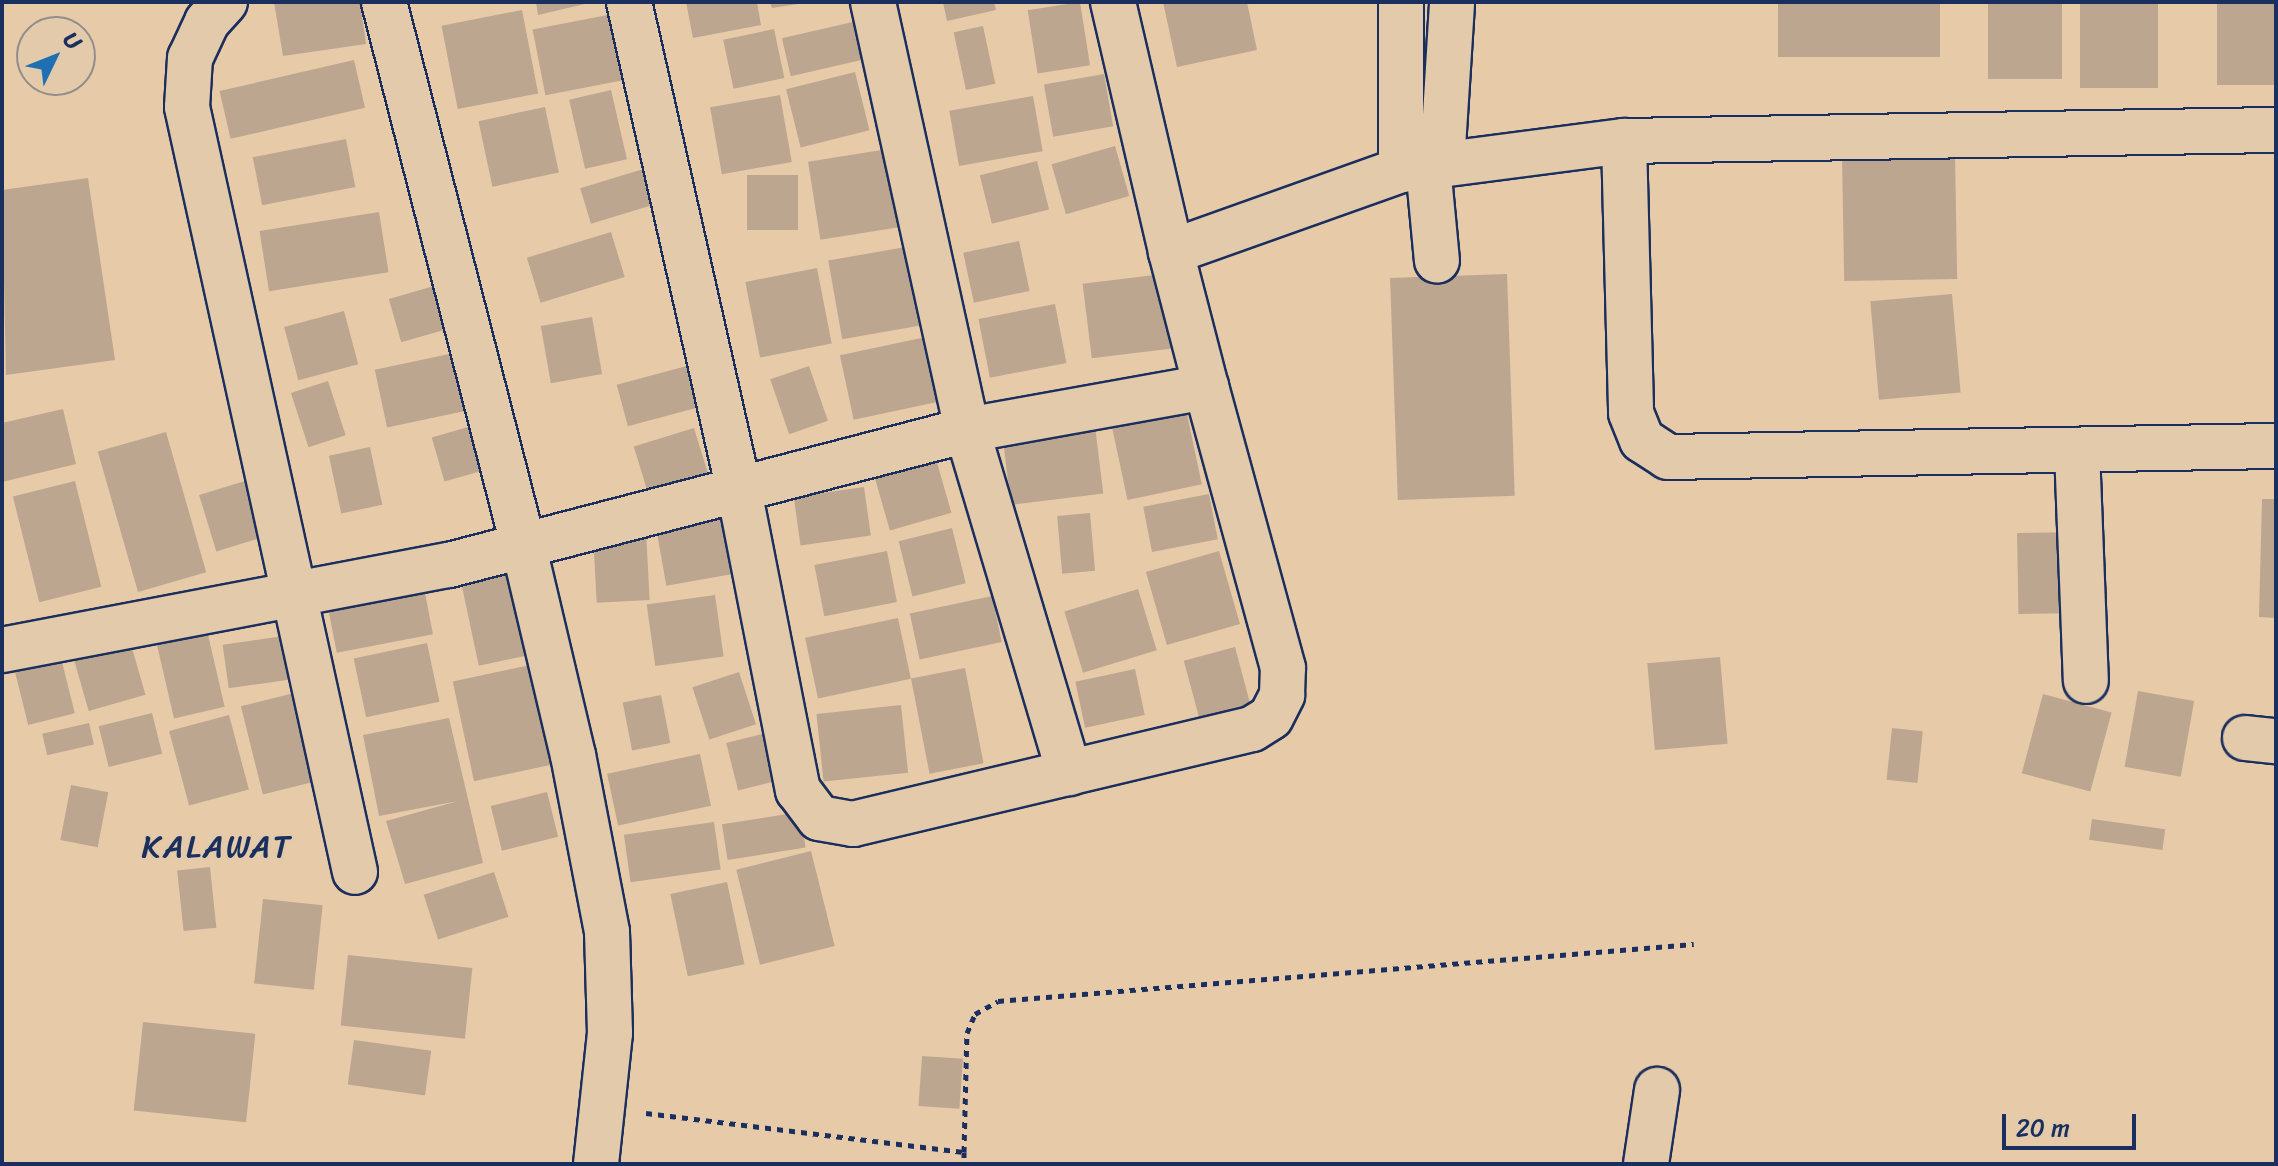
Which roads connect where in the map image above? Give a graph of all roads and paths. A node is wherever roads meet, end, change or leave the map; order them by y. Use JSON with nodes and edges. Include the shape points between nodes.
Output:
{"nodes":[{"id":1,"x":225,"y":2,"type":"edge"},
{"id":2,"x":384,"y":2,"type":"edge"},
{"id":3,"x":629,"y":2,"type":"edge"},
{"id":4,"x":873,"y":2,"type":"edge"},
{"id":5,"x":1113,"y":2,"type":"edge"},
{"id":6,"x":1401,"y":2,"type":"edge"},
{"id":7,"x":1450,"y":2,"type":"edge"},
{"id":8,"x":2276,"y":130,"type":"edge"},
{"id":9,"x":1624,"y":141,"type":"junction"},
{"id":10,"x":1424,"y":166,"type":"junction"},
{"id":11,"x":1171,"y":252,"type":"junction"},
{"id":12,"x":1437,"y":261,"type":"dead end"},
{"id":13,"x":1206,"y":387,"type":"junction"},
{"id":14,"x":967,"y":430,"type":"junction"},
{"id":15,"x":2276,"y":446,"type":"edge"},
{"id":16,"x":2077,"y":450,"type":"junction"},
{"id":17,"x":739,"y":490,"type":"junction"},
{"id":18,"x":523,"y":544,"type":"junction"},
{"id":19,"x":293,"y":597,"type":"junction"},
{"id":20,"x":2,"y":650,"type":"edge"},
{"id":21,"x":2086,"y":681,"type":"dead end"},
{"id":22,"x":1069,"y":773,"type":"junction"},
{"id":23,"x":355,"y":872,"type":"dead end"},
{"id":24,"x":1694,"y":944,"type":"dead end"},
{"id":25,"x":1657,"y":1090,"type":"dead end"},
{"id":26,"x":605,"y":1108,"type":"junction"},
{"id":27,"x":964,"y":1152,"type":"junction"},
{"id":28,"x":596,"y":1164,"type":"edge"},
{"id":29,"x":964,"y":1164,"type":"edge"},
{"id":30,"x":1646,"y":1164,"type":"edge"}],
"edges":[{"from":1,"to":19,"type":"street","via":[[207,22],[190,58],[187,107]]},
{"from":2,"to":18,"type":"street"},
{"from":3,"to":17,"type":"street"},
{"from":4,"to":14,"type":"street"},
{"from":5,"to":11,"type":"street"},
{"from":6,"to":10,"type":"street"},
{"from":7,"to":10,"type":"street"},
{"from":8,"to":9,"type":"street"},
{"from":9,"to":10,"type":"street"},
{"from":9,"to":16,"type":"street","via":[[1631,413],[1636,433],[1650,448],[1679,458]]},
{"from":10,"to":11,"type":"street"},
{"from":10,"to":12,"type":"street"},
{"from":11,"to":13,"type":"street"},
{"from":13,"to":14,"type":"street"},
{"from":13,"to":22,"type":"street","via":[[1283,668],[1282,695],[1271,717],[1252,729]]},
{"from":14,"to":17,"type":"street"},
{"from":14,"to":22,"type":"street"},
{"from":15,"to":16,"type":"street"},
{"from":16,"to":21,"type":"street"},
{"from":17,"to":18,"type":"street"},
{"from":17,"to":22,"type":"street","via":[[798,790],[819,818],[853,824]]},
{"from":18,"to":19,"type":"street"},
{"from":18,"to":26,"type":"street","via":[[573,755],[607,932],[610,1033]]},
{"from":19,"to":20,"type":"street"},
{"from":19,"to":23,"type":"street"},
{"from":24,"to":27,"type":"path","via":[[998,1001],[975,1014],[967,1033]]},
{"from":25,"to":30,"type":"street"},
{"from":26,"to":27,"type":"path"},
{"from":26,"to":28,"type":"street"},
{"from":27,"to":29,"type":"path"}]}
